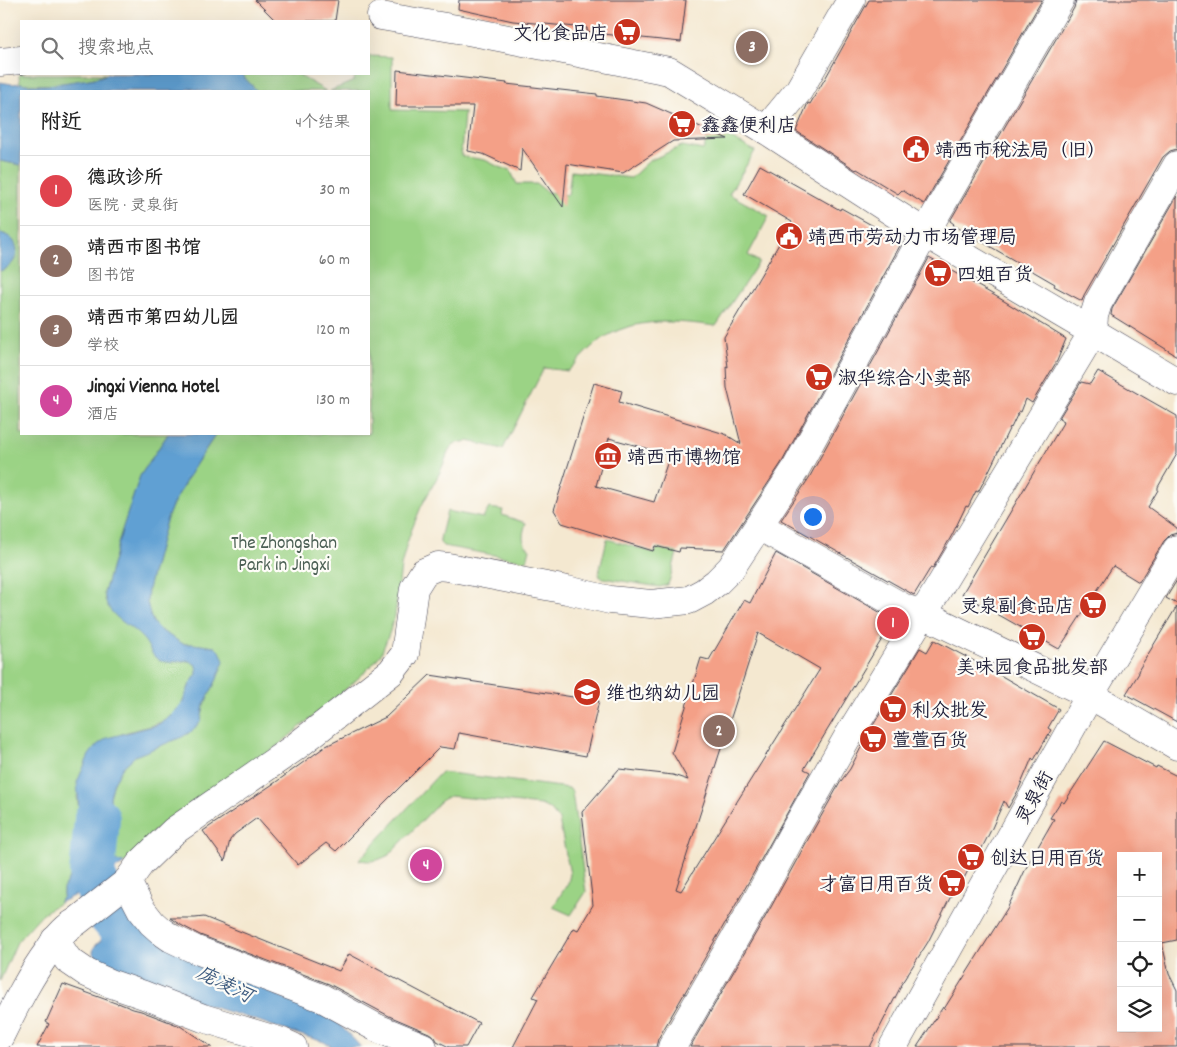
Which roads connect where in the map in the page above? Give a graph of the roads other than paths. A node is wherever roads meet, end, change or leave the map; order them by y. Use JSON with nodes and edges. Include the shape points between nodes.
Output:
{"nodes":[{"id":1,"x":851,"y":0,"type":"edge"},
{"id":2,"x":1060,"y":0,"type":"edge"},
{"id":3,"x":381,"y":16,"type":"dead end"},
{"id":4,"x":20,"y":60,"type":"edge"},
{"id":5,"x":0,"y":62,"type":"edge"},
{"id":6,"x":766,"y":130,"type":"junction"},
{"id":7,"x":1177,"y":165,"type":"edge"},
{"id":8,"x":924,"y":233,"type":"junction"},
{"id":9,"x":1093,"y":332,"type":"junction"},
{"id":10,"x":1177,"y":382,"type":"edge"},
{"id":11,"x":759,"y":526,"type":"junction"},
{"id":12,"x":1177,"y":549,"type":"edge"},
{"id":13,"x":922,"y":614,"type":"junction"},
{"id":14,"x":1090,"y":695,"type":"junction"},
{"id":15,"x":1177,"y":746,"type":"edge"},
{"id":16,"x":124,"y":885,"type":"junction"},
{"id":17,"x":55,"y":940,"type":"junction"},
{"id":18,"x":0,"y":1036,"type":"edge"},
{"id":19,"x":294,"y":1047,"type":"edge"},
{"id":20,"x":423,"y":1047,"type":"edge"},
{"id":21,"x":672,"y":1047,"type":"edge"},
{"id":22,"x":893,"y":1047,"type":"edge"}],
"edges":[{"from":1,"to":6,"type":"street","via":[[799,90]]},
{"from":2,"to":8,"type":"street"},
{"from":3,"to":6,"type":"street","via":[[669,71]]},
{"from":4,"to":5,"type":"street"},
{"from":6,"to":8,"type":"street"},
{"from":7,"to":9,"type":"street","via":[[1098,303]]},
{"from":8,"to":9,"type":"street"},
{"from":8,"to":11,"type":"street","via":[[795,470]]},
{"from":9,"to":10,"type":"street"},
{"from":9,"to":13,"type":"street"},
{"from":11,"to":13,"type":"street","via":[[904,608]]},
{"from":11,"to":16,"type":"street","via":[[717,582],[689,600],[668,603],[610,600],[448,567],[438,566],[424,572],[414,588],[405,654],[391,672],[294,748],[174,831],[140,864]]},
{"from":12,"to":14,"type":"street","name":"灵泉街"},
{"from":13,"to":14,"type":"street"},
{"from":13,"to":21,"type":"street"},
{"from":14,"to":15,"type":"street"},
{"from":14,"to":22,"type":"street","name":"灵泉街"},
{"from":16,"to":17,"type":"street","via":[[68,926]]},
{"from":16,"to":20,"type":"street","via":[[152,923],[171,938],[322,998],[377,1028]]},
{"from":17,"to":18,"type":"street","via":[[24,987]]},
{"from":17,"to":19,"type":"street","via":[[68,960],[109,983]]}]}
